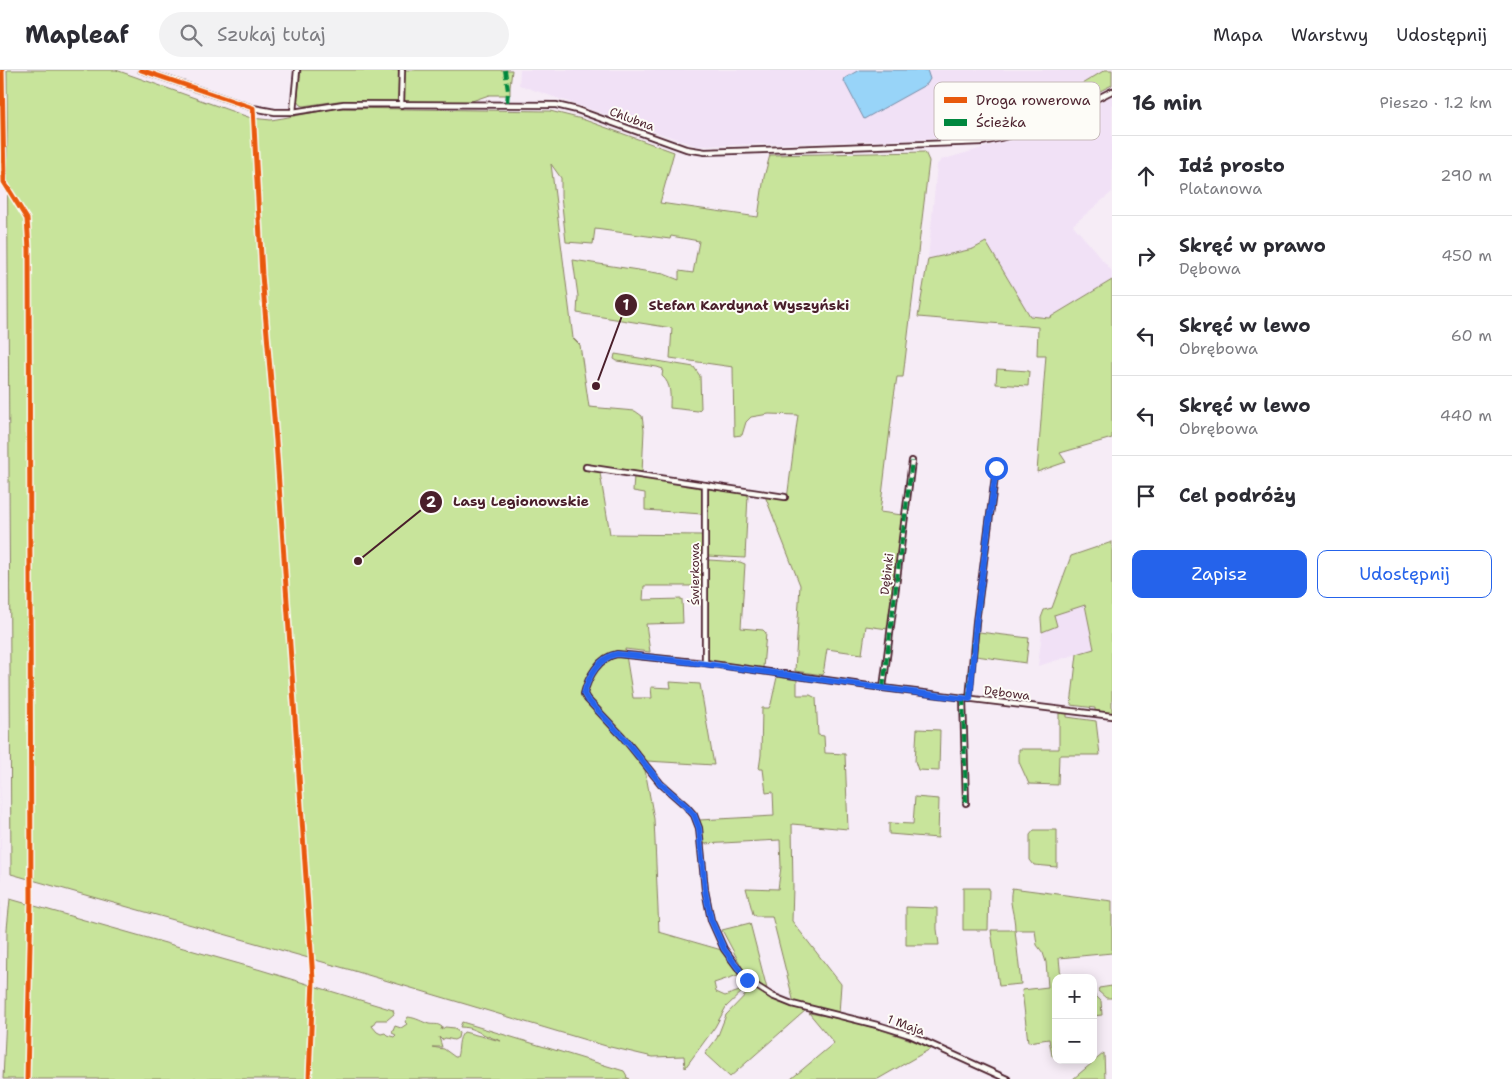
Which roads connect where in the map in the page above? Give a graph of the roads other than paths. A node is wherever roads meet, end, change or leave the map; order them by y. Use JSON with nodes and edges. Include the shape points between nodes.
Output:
{"nodes":[{"id":1,"x":141,"y":70,"type":"edge"},
{"id":2,"x":297,"y":70,"type":"edge"},
{"id":3,"x":402,"y":70,"type":"edge"},
{"id":4,"x":1112,"y":91,"type":"edge"},
{"id":5,"x":1100,"y":97,"type":"edge"},
{"id":6,"x":401,"y":105,"type":"junction"},
{"id":7,"x":293,"y":112,"type":"junction"},
{"id":8,"x":992,"y":140,"type":"edge"},
{"id":9,"x":912,"y":461,"type":"dead end"},
{"id":10,"x":586,"y":467,"type":"dead end"},
{"id":11,"x":996,"y":468,"type":"dead end"},
{"id":12,"x":705,"y":485,"type":"junction"},
{"id":13,"x":785,"y":497,"type":"dead end"},
{"id":14,"x":632,"y":655,"type":"joint"},
{"id":15,"x":705,"y":663,"type":"junction"},
{"id":16,"x":883,"y":688,"type":"junction"},
{"id":17,"x":963,"y":698,"type":"junction"},
{"id":18,"x":970,"y":699,"type":"junction"},
{"id":19,"x":1112,"y":716,"type":"edge"},
{"id":20,"x":966,"y":803,"type":"dead end"},
{"id":21,"x":1007,"y":1079,"type":"edge"}],
"edges":[{"from":1,"to":7,"type":"street","name":"Chlubna","via":[[253,108]]},
{"from":2,"to":7,"type":"street"},
{"from":3,"to":6,"type":"street"},
{"from":4,"to":5,"type":"street","name":"Chlubna"},
{"from":6,"to":7,"type":"street","name":"Chlubna","via":[[344,104]]},
{"from":6,"to":8,"type":"street","name":"Chlubna","via":[[556,105],[686,149],[714,152]]},
{"from":9,"to":16,"type":"street","name":"Dębinki"},
{"from":10,"to":12,"type":"street"},
{"from":11,"to":18,"type":"street"},
{"from":12,"to":13,"type":"street"},
{"from":12,"to":15,"type":"street","name":"Świerkowa"},
{"from":14,"to":15,"type":"street","name":"Dębowa"},
{"from":14,"to":21,"type":"street","name":"1 Maja","via":[[617,654],[604,660],[595,668],[584,694],[661,784],[694,815],[699,828],[708,908],[724,949],[751,984],[792,1004],[910,1035]]},
{"from":15,"to":16,"type":"street","name":"Dębowa"},
{"from":16,"to":17,"type":"street","name":"Dębowa"},
{"from":17,"to":18,"type":"street","name":"Dębowa"},
{"from":17,"to":20,"type":"street"},
{"from":18,"to":19,"type":"street","name":"Dębowa"}]}
